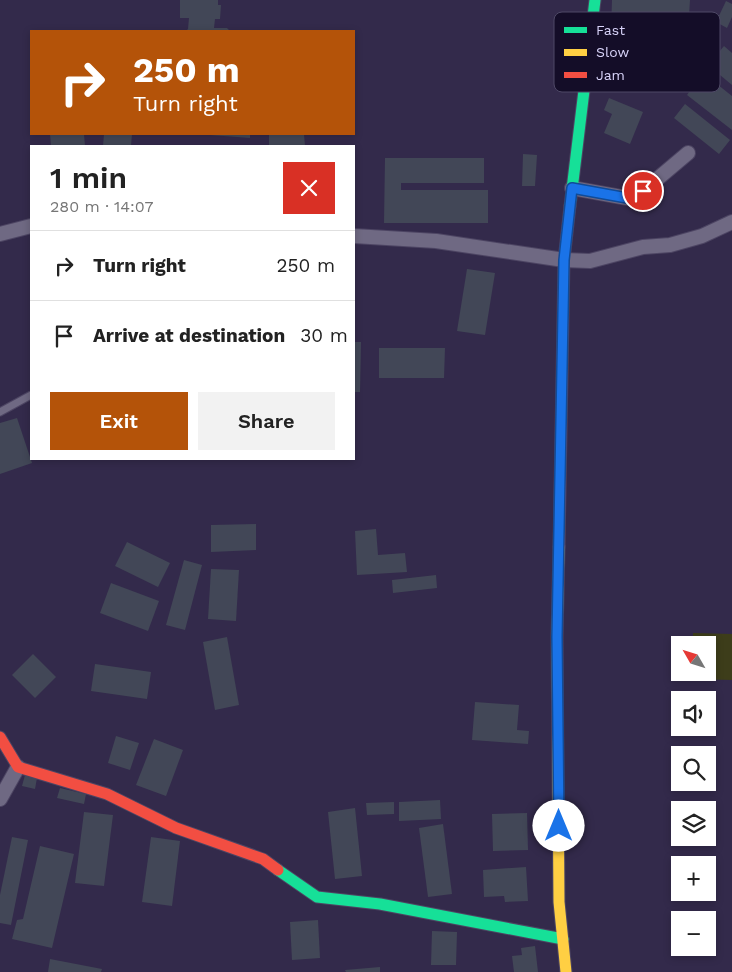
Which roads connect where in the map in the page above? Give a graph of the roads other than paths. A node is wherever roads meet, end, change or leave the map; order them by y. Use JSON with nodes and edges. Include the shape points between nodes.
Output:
{"nodes":[{"id":1,"x":584,"y":92,"type":"edge"},
{"id":2,"x":688,"y":153,"type":"dead end"},
{"id":3,"x":572,"y":188,"type":"junction"},
{"id":4,"x":732,"y":222,"type":"edge"},
{"id":5,"x":30,"y":226,"type":"edge"},
{"id":6,"x":0,"y":234,"type":"edge"},
{"id":7,"x":355,"y":236,"type":"edge"},
{"id":8,"x":564,"y":260,"type":"junction"},
{"id":9,"x":30,"y":396,"type":"edge"},
{"id":10,"x":0,"y":412,"type":"edge"},
{"id":11,"x":0,"y":737,"type":"edge"},
{"id":12,"x":18,"y":767,"type":"junction"},
{"id":13,"x":0,"y":798,"type":"edge"},
{"id":14,"x":563,"y":939,"type":"junction"},
{"id":15,"x":566,"y":972,"type":"edge"}],
"edges":[{"from":1,"to":3,"type":"street"},
{"from":2,"to":3,"type":"street","via":[[643,191],[627,198]]},
{"from":3,"to":8,"type":"street"},
{"from":4,"to":8,"type":"street","via":[[702,236],[670,245],[643,247],[590,261]]},
{"from":5,"to":6,"type":"street"},
{"from":7,"to":8,"type":"street","via":[[436,241]]},
{"from":8,"to":14,"type":"street","via":[[557,637],[559,902]]},
{"from":9,"to":10,"type":"lane"},
{"from":11,"to":12,"type":"street"},
{"from":12,"to":13,"type":"street"},
{"from":12,"to":14,"type":"street","via":[[107,794],[176,828],[263,859],[316,897],[380,904]]},
{"from":14,"to":15,"type":"street"}]}
